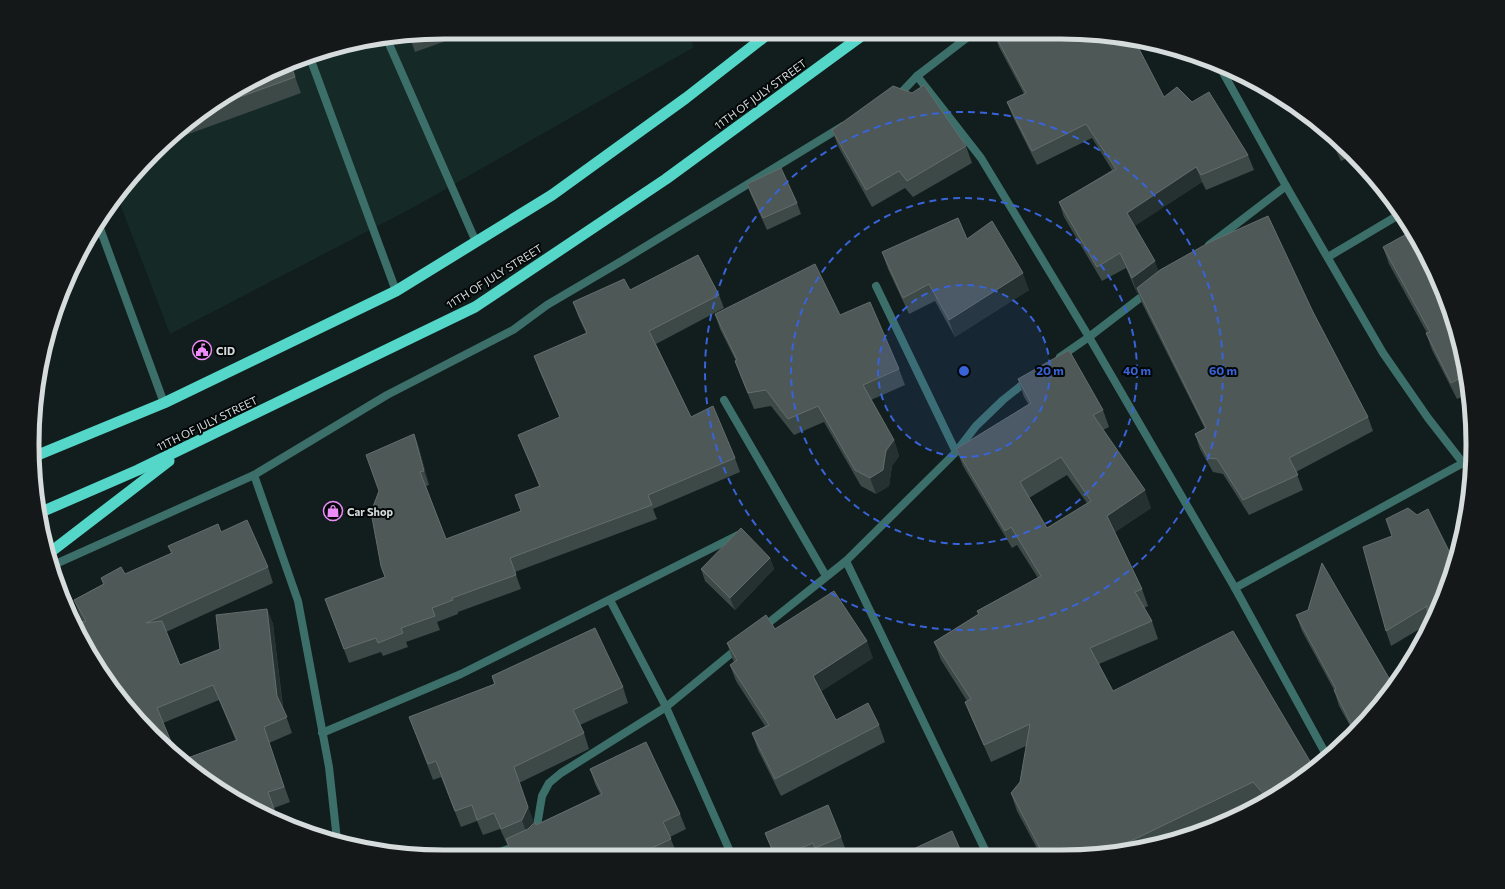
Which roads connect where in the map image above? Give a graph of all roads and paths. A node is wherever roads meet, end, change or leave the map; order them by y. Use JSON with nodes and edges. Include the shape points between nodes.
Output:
{"nodes":[{"id":1,"x":762,"y":39,"type":"edge"},
{"id":2,"x":857,"y":39,"type":"edge"},
{"id":3,"x":965,"y":39,"type":"edge"},
{"id":4,"x":388,"y":43,"type":"edge"},
{"id":5,"x":312,"y":62,"type":"edge"},
{"id":6,"x":1224,"y":73,"type":"edge"},
{"id":7,"x":917,"y":76,"type":"junction"},
{"id":8,"x":890,"y":99,"type":"edge"},
{"id":9,"x":850,"y":122,"type":"edge"},
{"id":10,"x":1286,"y":186,"type":"junction"},
{"id":11,"x":1396,"y":217,"type":"edge"},
{"id":12,"x":100,"y":230,"type":"edge"},
{"id":13,"x":476,"y":242,"type":"junction"},
{"id":14,"x":1203,"y":249,"type":"edge"},
{"id":15,"x":1328,"y":257,"type":"junction"},
{"id":16,"x":1159,"y":284,"type":"edge"},
{"id":17,"x":876,"y":286,"type":"dead end"},
{"id":18,"x":396,"y":291,"type":"junction"},
{"id":19,"x":1089,"y":337,"type":"junction"},
{"id":20,"x":1053,"y":361,"type":"edge"},
{"id":21,"x":1036,"y":373,"type":"edge"},
{"id":22,"x":724,"y":400,"type":"dead end"},
{"id":23,"x":164,"y":403,"type":"junction"},
{"id":24,"x":187,"y":447,"type":"junction"},
{"id":25,"x":956,"y":452,"type":"junction"},
{"id":26,"x":39,"y":454,"type":"edge"},
{"id":27,"x":1463,"y":463,"type":"joint"},
{"id":28,"x":254,"y":475,"type":"junction"},
{"id":29,"x":45,"y":511,"type":"edge"},
{"id":30,"x":740,"y":534,"type":"edge"},
{"id":31,"x":53,"y":550,"type":"edge"},
{"id":32,"x":846,"y":561,"type":"junction"},
{"id":33,"x":57,"y":563,"type":"edge"},
{"id":34,"x":826,"y":576,"type":"junction"},
{"id":35,"x":1235,"y":588,"type":"junction"},
{"id":36,"x":610,"y":600,"type":"junction"},
{"id":37,"x":756,"y":632,"type":"edge"},
{"id":38,"x":744,"y":642,"type":"edge"},
{"id":39,"x":666,"y":707,"type":"junction"},
{"id":40,"x":322,"y":733,"type":"junction"},
{"id":41,"x":1325,"y":752,"type":"edge"},
{"id":42,"x":336,"y":835,"type":"edge"},
{"id":43,"x":504,"y":850,"type":"edge"},
{"id":44,"x":729,"y":850,"type":"edge"},
{"id":45,"x":985,"y":850,"type":"edge"}],
"edges":[{"from":1,"to":13,"type":"highway","via":[[686,98],[552,195]]},
{"from":2,"to":24,"type":"highway","name":"11TH OF JULY STREET","via":[[666,179],[475,307]]},
{"from":3,"to":7,"type":"street"},
{"from":4,"to":13,"type":"street"},
{"from":5,"to":18,"type":"street"},
{"from":6,"to":10,"type":"street"},
{"from":7,"to":8,"type":"street","via":[[897,96]]},
{"from":7,"to":19,"type":"street","via":[[981,158]]},
{"from":9,"to":28,"type":"street","via":[[547,305],[513,330],[387,395]]},
{"from":10,"to":14,"type":"street"},
{"from":10,"to":15,"type":"street"},
{"from":11,"to":15,"type":"street"},
{"from":12,"to":23,"type":"street"},
{"from":13,"to":18,"type":"highway"},
{"from":15,"to":27,"type":"street","via":[[1383,353]]},
{"from":16,"to":19,"type":"street"},
{"from":17,"to":25,"type":"street"},
{"from":18,"to":23,"type":"highway"},
{"from":19,"to":20,"type":"street"},
{"from":19,"to":35,"type":"street"},
{"from":21,"to":25,"type":"street","via":[[992,410]]},
{"from":22,"to":34,"type":"street"},
{"from":23,"to":26,"type":"highway"},
{"from":24,"to":29,"type":"highway","name":"11TH OF JULY STREET"},
{"from":24,"to":31,"type":"highway"},
{"from":25,"to":32,"type":"street"},
{"from":27,"to":35,"type":"street"},
{"from":28,"to":33,"type":"street"},
{"from":28,"to":40,"type":"street","via":[[298,601]]},
{"from":30,"to":36,"type":"street"},
{"from":32,"to":34,"type":"street"},
{"from":32,"to":45,"type":"street"},
{"from":34,"to":37,"type":"street"},
{"from":35,"to":41,"type":"street"},
{"from":36,"to":39,"type":"street"},
{"from":36,"to":40,"type":"street","via":[[461,674]]},
{"from":38,"to":39,"type":"street"},
{"from":39,"to":43,"type":"street","via":[[549,783],[542,796],[534,837]]},
{"from":39,"to":44,"type":"street"},
{"from":40,"to":42,"type":"street","via":[[329,767]]}]}
